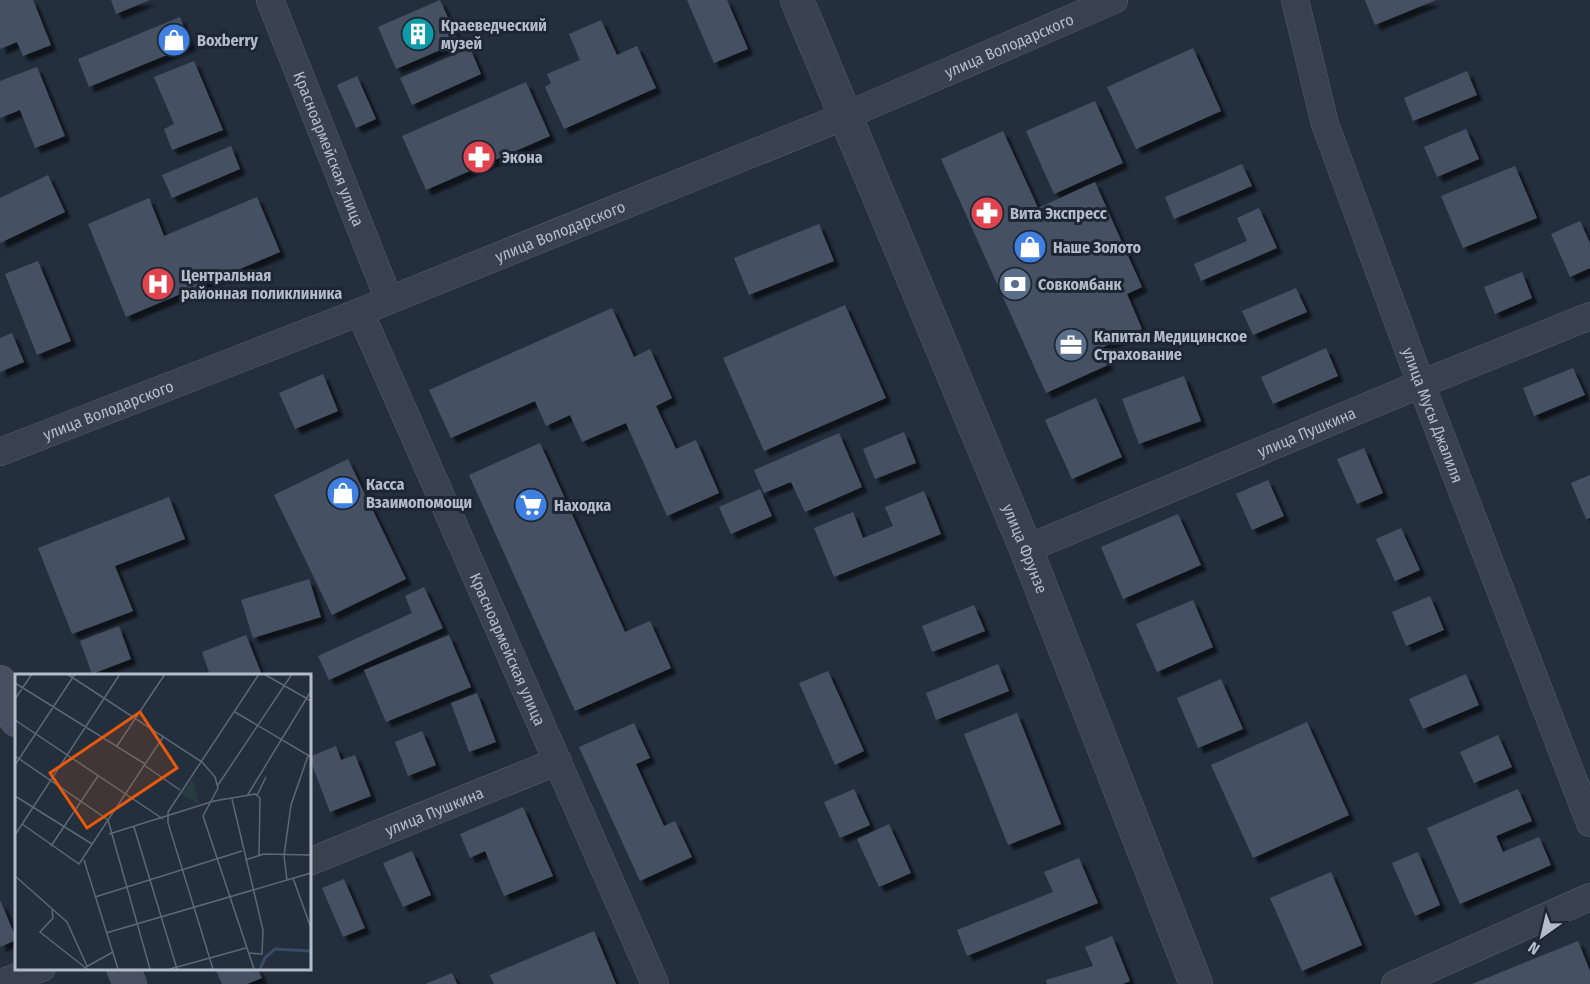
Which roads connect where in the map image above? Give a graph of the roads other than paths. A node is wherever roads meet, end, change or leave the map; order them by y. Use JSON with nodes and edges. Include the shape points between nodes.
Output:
{"nodes":[{"id":1,"x":270,"y":0,"type":"edge"},
{"id":2,"x":797,"y":0,"type":"edge"},
{"id":3,"x":1114,"y":0,"type":"edge"},
{"id":4,"x":1295,"y":0,"type":"edge"},
{"id":5,"x":845,"y":116,"type":"junction"},
{"id":6,"x":389,"y":300,"type":"junction"},
{"id":7,"x":360,"y":312,"type":"junction"},
{"id":8,"x":1590,"y":316,"type":"edge"},
{"id":9,"x":1421,"y":384,"type":"junction"},
{"id":10,"x":0,"y":452,"type":"edge"},
{"id":11,"x":1026,"y":549,"type":"junction"},
{"id":12,"x":0,"y":682,"type":"edge"},
{"id":13,"x":15,"y":718,"type":"edge"},
{"id":14,"x":558,"y":761,"type":"junction"},
{"id":15,"x":1590,"y":823,"type":"edge"},
{"id":16,"x":310,"y":862,"type":"edge"},
{"id":17,"x":1590,"y":897,"type":"edge"},
{"id":18,"x":39,"y":969,"type":"edge"},
{"id":19,"x":123,"y":969,"type":"edge"},
{"id":20,"x":0,"y":983,"type":"edge"},
{"id":21,"x":130,"y":984,"type":"edge"},
{"id":22,"x":655,"y":984,"type":"edge"},
{"id":23,"x":1196,"y":984,"type":"edge"},
{"id":24,"x":1395,"y":984,"type":"edge"}],
"edges":[{"from":1,"to":6,"type":"street","name":"Красноармейская улица"},
{"from":2,"to":5,"type":"street","name":"улица Фрунзе"},
{"from":3,"to":5,"type":"street","name":"улица Володарского"},
{"from":4,"to":9,"type":"street","name":"улица Мусы Джалиля","via":[[1325,124]]},
{"from":5,"to":6,"type":"street","name":"улица Володарского"},
{"from":5,"to":11,"type":"street","name":"улица Фрунзе"},
{"from":6,"to":7,"type":"street","name":"улица Володарского"},
{"from":7,"to":10,"type":"street","name":"улица Володарского"},
{"from":7,"to":14,"type":"street","name":"Красноармейская улица"},
{"from":8,"to":9,"type":"street","name":"улица Пушкина"},
{"from":9,"to":11,"type":"street","name":"улица Пушкина"},
{"from":9,"to":15,"type":"street","name":"улица Мусы Джалиля"},
{"from":11,"to":23,"type":"street","name":"улица Фрунзе"},
{"from":12,"to":13,"type":"main road"},
{"from":14,"to":16,"type":"street","name":"улица Пушкина"},
{"from":14,"to":22,"type":"street","name":"Красноармейская улица"},
{"from":17,"to":24,"type":"street"},
{"from":18,"to":20,"type":"street"},
{"from":19,"to":21,"type":"main road"}]}
